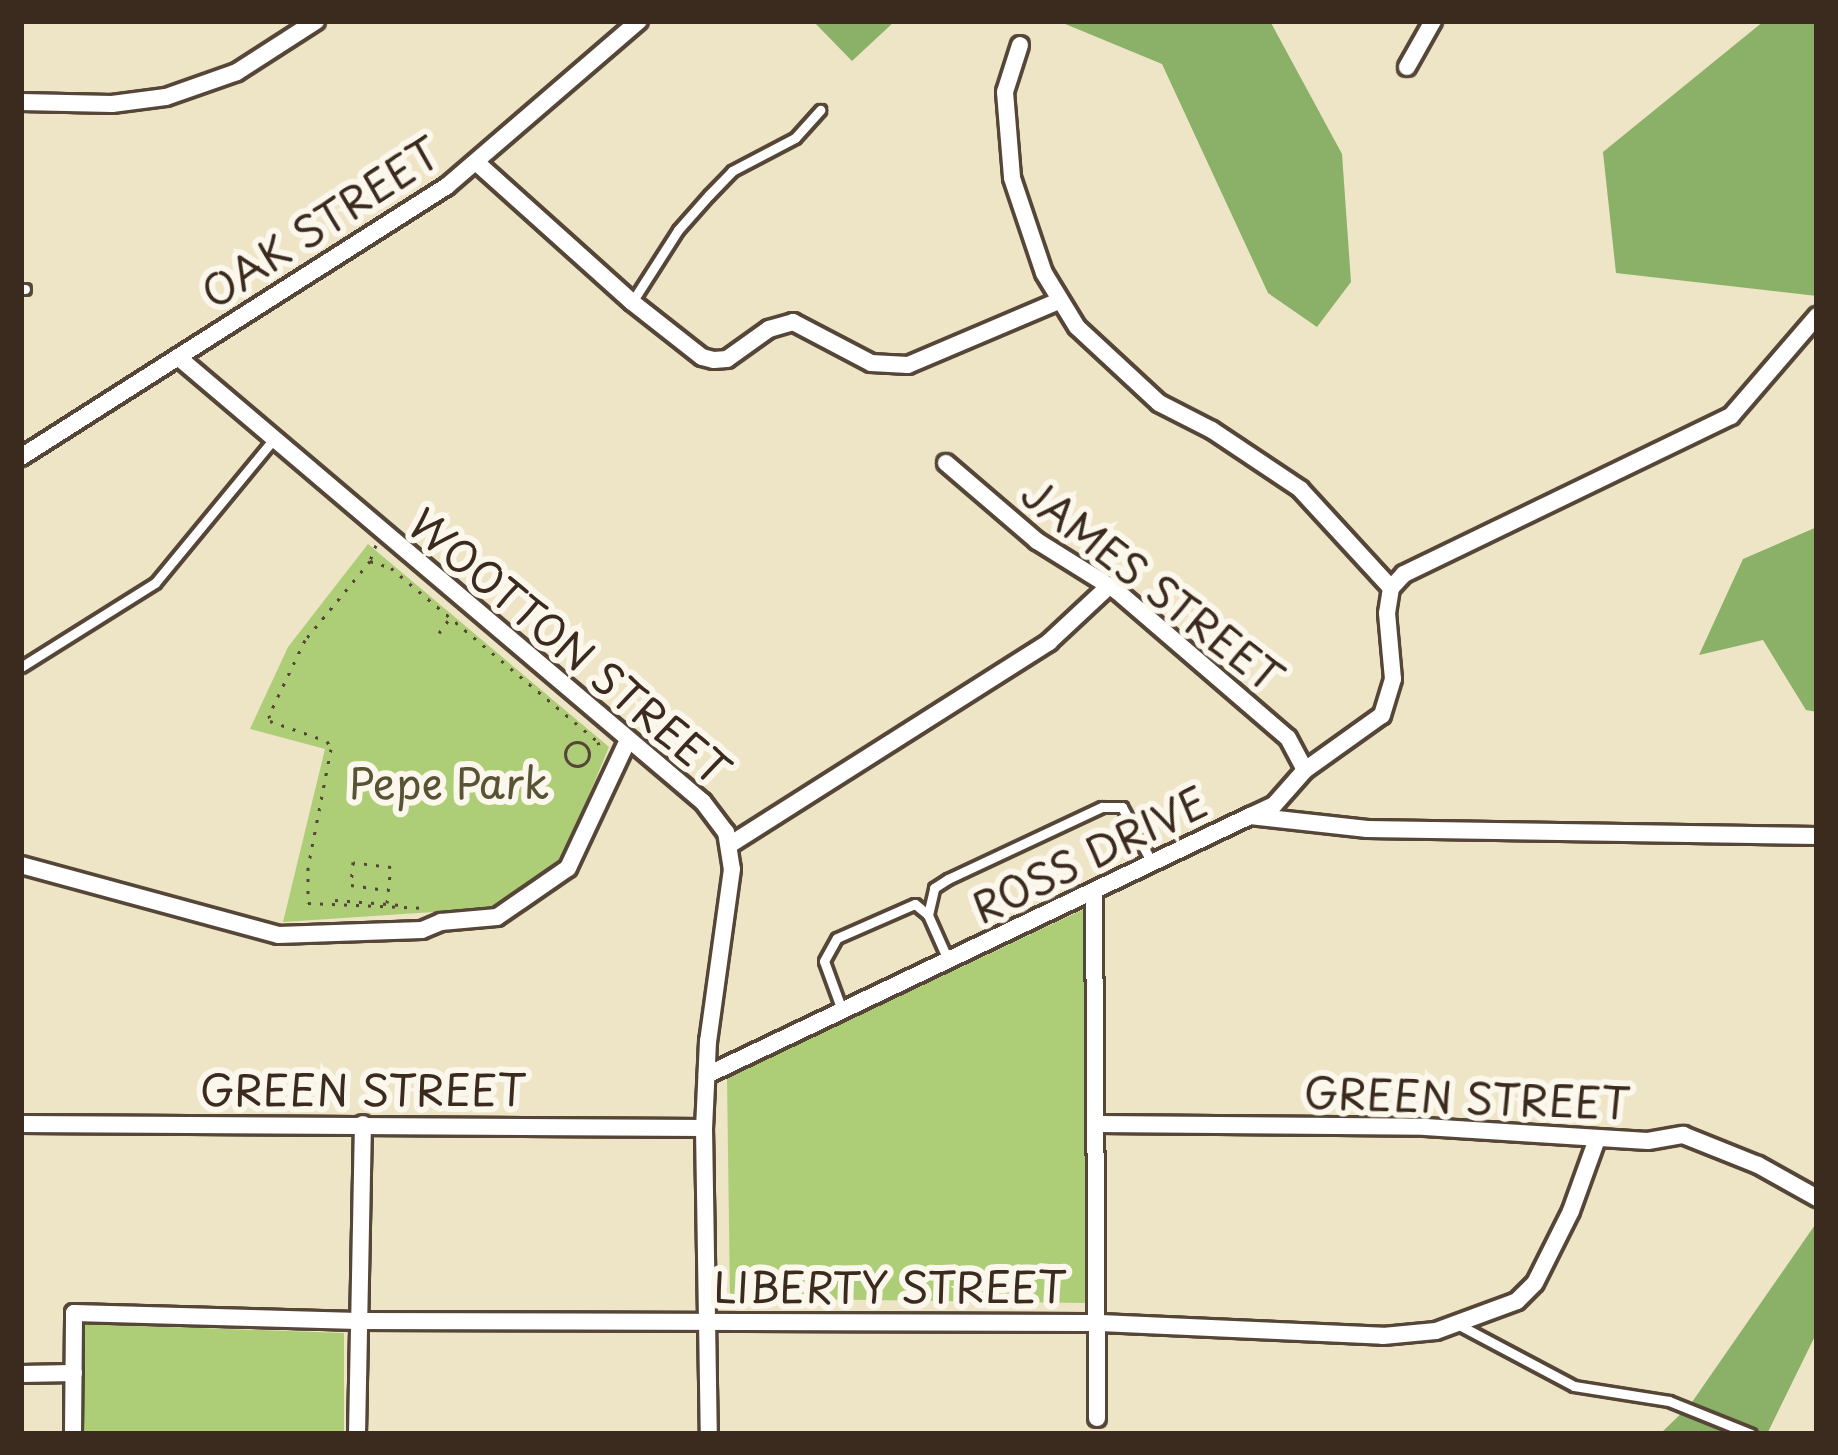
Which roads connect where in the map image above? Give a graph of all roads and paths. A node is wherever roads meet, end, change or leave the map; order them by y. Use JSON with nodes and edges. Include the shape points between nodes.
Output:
{"nodes":[{"id":1,"x":316,"y":21,"type":"edge"},
{"id":2,"x":639,"y":21,"type":"edge"},
{"id":3,"x":1433,"y":21,"type":"edge"},
{"id":4,"x":1020,"y":45,"type":"dead end"},
{"id":5,"x":1407,"y":67,"type":"dead end"},
{"id":6,"x":21,"y":102,"type":"edge"},
{"id":7,"x":820,"y":110,"type":"dead end"},
{"id":8,"x":476,"y":162,"type":"junction"},
{"id":9,"x":1059,"y":301,"type":"junction"},
{"id":10,"x":632,"y":302,"type":"junction"},
{"id":11,"x":1817,"y":316,"type":"edge"},
{"id":12,"x":178,"y":358,"type":"junction"},
{"id":13,"x":273,"y":440,"type":"junction"},
{"id":14,"x":21,"y":457,"type":"edge"},
{"id":15,"x":946,"y":463,"type":"dead end"},
{"id":16,"x":1109,"y":586,"type":"junction"},
{"id":17,"x":1390,"y":588,"type":"junction"},
{"id":18,"x":341,"y":596,"type":"junction"},
{"id":19,"x":346,"y":600,"type":"dead end"},
{"id":20,"x":450,"y":617,"type":"junction"},
{"id":21,"x":439,"y":633,"type":"dead end"},
{"id":22,"x":21,"y":667,"type":"edge"},
{"id":23,"x":628,"y":740,"type":"junction"},
{"id":24,"x":601,"y":748,"type":"junction"},
{"id":25,"x":589,"y":751,"type":"dead end"},
{"id":26,"x":601,"y":757,"type":"dead end"},
{"id":27,"x":1305,"y":770,"type":"junction"},
{"id":28,"x":1250,"y":816,"type":"junction"},
{"id":29,"x":1817,"y":836,"type":"edge"},
{"id":30,"x":730,"y":844,"type":"junction"},
{"id":31,"x":1152,"y":863,"type":"junction"},
{"id":32,"x":21,"y":865,"type":"edge"},
{"id":33,"x":388,"y":890,"type":"junction"},
{"id":34,"x":1094,"y":891,"type":"junction"},
{"id":35,"x":333,"y":901,"type":"junction"},
{"id":36,"x":387,"y":903,"type":"junction"},
{"id":37,"x":426,"y":908,"type":"dead end"},
{"id":38,"x":400,"y":909,"type":"junction"},
{"id":39,"x":928,"y":914,"type":"junction"},
{"id":40,"x":949,"y":962,"type":"junction"},
{"id":41,"x":843,"y":1013,"type":"junction"},
{"id":42,"x":707,"y":1076,"type":"junction"},
{"id":43,"x":21,"y":1124,"type":"edge"},
{"id":44,"x":363,"y":1124,"type":"junction"},
{"id":45,"x":1099,"y":1124,"type":"junction"},
{"id":46,"x":704,"y":1128,"type":"junction"},
{"id":47,"x":1597,"y":1139,"type":"junction"},
{"id":48,"x":1817,"y":1198,"type":"edge"},
{"id":49,"x":709,"y":1320,"type":"junction"},
{"id":50,"x":358,"y":1321,"type":"junction"},
{"id":51,"x":1100,"y":1323,"type":"junction"},
{"id":52,"x":1461,"y":1325,"type":"junction"},
{"id":53,"x":74,"y":1373,"type":"junction"},
{"id":54,"x":21,"y":1374,"type":"edge"},
{"id":55,"x":1097,"y":1418,"type":"dead end"},
{"id":56,"x":74,"y":1434,"type":"edge"},
{"id":57,"x":357,"y":1434,"type":"edge"},
{"id":58,"x":709,"y":1434,"type":"edge"},
{"id":59,"x":1751,"y":1434,"type":"edge"}],
"edges":[{"from":1,"to":6,"type":"street","via":[[237,72],[166,97]]},
{"from":2,"to":8,"type":"street","name":"OAK STREET"},
{"from":3,"to":5,"type":"street"},
{"from":4,"to":9,"type":"street","via":[[1005,92],[1006,141],[1025,227]]},
{"from":7,"to":10,"type":"lane","via":[[795,138],[733,171],[709,195]]},
{"from":8,"to":10,"type":"street"},
{"from":8,"to":12,"type":"street","name":"OAK STREET"},
{"from":9,"to":10,"type":"street","via":[[896,367],[859,358],[793,322],[714,360]]},
{"from":9,"to":17,"type":"street","via":[[1102,356],[1160,404],[1300,489]]},
{"from":11,"to":17,"type":"street","via":[[1731,416],[1403,574]]},
{"from":12,"to":13,"type":"street","name":"WOOTTON STREET"},
{"from":12,"to":14,"type":"street","name":"OAK STREET"},
{"from":13,"to":22,"type":"lane","via":[[155,583]]},
{"from":13,"to":23,"type":"street","name":"WOOTTON STREET"},
{"from":15,"to":16,"type":"street","name":"JAMES STREET","via":[[1036,541]]},
{"from":16,"to":27,"type":"street","name":"JAMES STREET","via":[[1288,738]]},
{"from":16,"to":30,"type":"street","via":[[1049,642]]},
{"from":17,"to":27,"type":"street","via":[[1387,704],[1347,745]]},
{"from":18,"to":19,"type":"path"},
{"from":18,"to":20,"type":"path","via":[[370,561],[382,561]]},
{"from":18,"to":35,"type":"path","via":[[290,664],[269,715],[331,748],[308,903]]},
{"from":20,"to":21,"type":"path"},
{"from":20,"to":24,"type":"path"},
{"from":23,"to":30,"type":"street","name":"WOOTTON STREET","via":[[703,802]]},
{"from":23,"to":32,"type":"street","via":[[568,868],[496,917],[422,930],[278,935]]},
{"from":24,"to":25,"type":"path"},
{"from":24,"to":26,"type":"path"},
{"from":27,"to":28,"type":"street","via":[[1274,805]]},
{"from":28,"to":29,"type":"street","name":"ROSS DRIVE","via":[[1367,829]]},
{"from":28,"to":31,"type":"street","name":"ROSS DRIVE"},
{"from":30,"to":42,"type":"street","name":"WOOTTON STREET"},
{"from":31,"to":34,"type":"street","name":"ROSS DRIVE"},
{"from":31,"to":39,"type":"lane","via":[[1122,807],[1102,807],[947,879],[934,888]]},
{"from":33,"to":33,"type":"path","via":[[392,867],[353,862],[351,885]]},
{"from":33,"to":36,"type":"path"},
{"from":34,"to":40,"type":"street","name":"ROSS DRIVE"},
{"from":34,"to":45,"type":"street"},
{"from":35,"to":36,"type":"path"},
{"from":35,"to":38,"type":"path"},
{"from":36,"to":38,"type":"path"},
{"from":37,"to":38,"type":"path"},
{"from":39,"to":40,"type":"lane"},
{"from":39,"to":41,"type":"lane","via":[[908,903],[827,949],[827,978]]},
{"from":40,"to":41,"type":"street","name":"ROSS DRIVE"},
{"from":41,"to":42,"type":"street","name":"ROSS DRIVE"},
{"from":42,"to":46,"type":"street","name":"WOOTTON STREET"},
{"from":43,"to":44,"type":"street","name":"GREEN STREET"},
{"from":44,"to":46,"type":"street","name":"GREEN STREET"},
{"from":44,"to":50,"type":"street"},
{"from":45,"to":47,"type":"street","name":"GREEN STREET","via":[[1425,1127]]},
{"from":45,"to":51,"type":"street"},
{"from":46,"to":49,"type":"street","name":"WOOTTON STREET"},
{"from":47,"to":48,"type":"street","name":"GREEN STREET","via":[[1683,1135]]},
{"from":47,"to":52,"type":"street","name":"LIBERTY STREET","via":[[1535,1283]]},
{"from":49,"to":50,"type":"street","name":"LIBERTY STREET"},
{"from":49,"to":51,"type":"street","name":"LIBERTY STREET"},
{"from":49,"to":58,"type":"street","name":"WOOTTON STREET"},
{"from":50,"to":53,"type":"street","name":"LIBERTY STREET","via":[[74,1313]]},
{"from":50,"to":57,"type":"street"},
{"from":51,"to":52,"type":"street","name":"LIBERTY STREET","via":[[1383,1336]]},
{"from":51,"to":55,"type":"street"},
{"from":52,"to":59,"type":"lane","via":[[1574,1386],[1670,1401]]},
{"from":53,"to":54,"type":"street"},
{"from":53,"to":56,"type":"street"}]}
